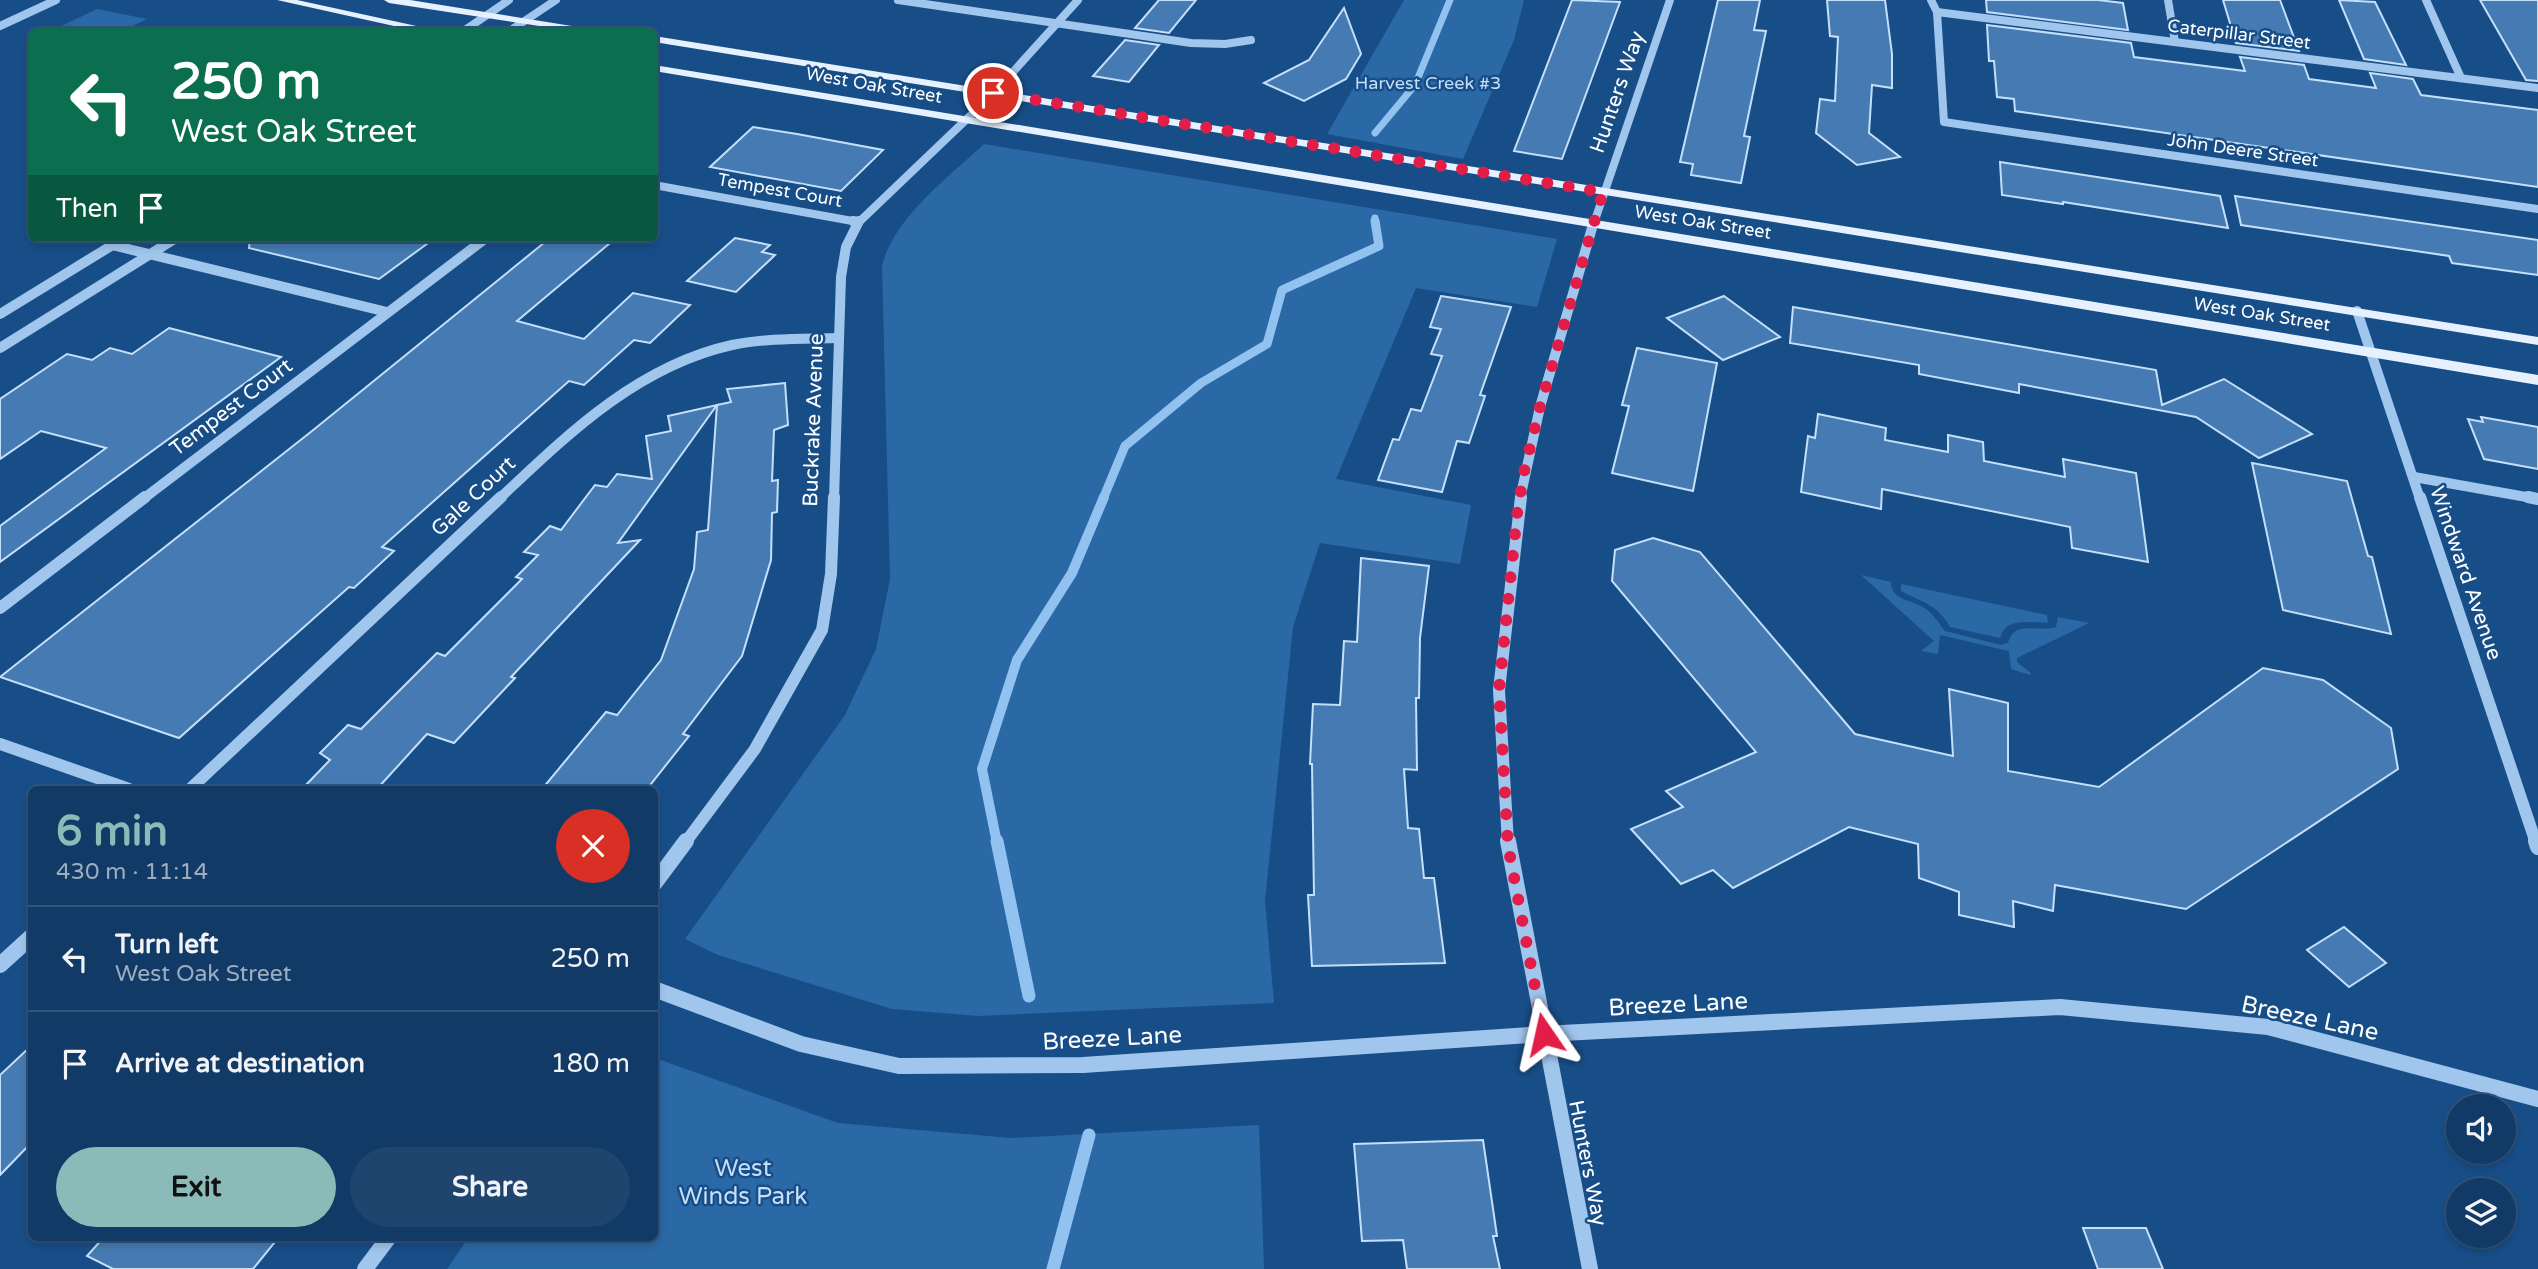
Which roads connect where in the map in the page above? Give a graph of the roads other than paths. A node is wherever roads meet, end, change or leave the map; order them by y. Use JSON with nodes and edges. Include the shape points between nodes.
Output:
{"nodes":[{"id":1,"x":56,"y":0,"type":"edge"},
{"id":2,"x":282,"y":0,"type":"edge"},
{"id":3,"x":389,"y":0,"type":"edge"},
{"id":4,"x":509,"y":0,"type":"edge"},
{"id":5,"x":556,"y":0,"type":"edge"},
{"id":6,"x":898,"y":0,"type":"edge"},
{"id":7,"x":1078,"y":0,"type":"edge"},
{"id":8,"x":1670,"y":0,"type":"edge"},
{"id":9,"x":1931,"y":0,"type":"edge"},
{"id":10,"x":2168,"y":0,"type":"edge"},
{"id":11,"x":2426,"y":0,"type":"edge"},
{"id":12,"x":1937,"y":12,"type":"junction"},
{"id":13,"x":489,"y":13,"type":"junction"},
{"id":14,"x":528,"y":19,"type":"junction"},
{"id":15,"x":1057,"y":22,"type":"junction"},
{"id":16,"x":0,"y":26,"type":"edge"},
{"id":17,"x":419,"y":28,"type":"edge"},
{"id":18,"x":468,"y":28,"type":"edge"},
{"id":19,"x":514,"y":28,"type":"edge"},
{"id":20,"x":581,"y":28,"type":"edge"},
{"id":21,"x":1251,"y":40,"type":"dead end"},
{"id":22,"x":658,"y":41,"type":"edge"},
{"id":23,"x":2175,"y":42,"type":"junction"},
{"id":24,"x":658,"y":69,"type":"edge"},
{"id":25,"x":2461,"y":78,"type":"junction"},
{"id":26,"x":2538,"y":88,"type":"edge"},
{"id":27,"x":993,"y":93,"type":"junction"},
{"id":28,"x":964,"y":120,"type":"junction"},
{"id":29,"x":658,"y":186,"type":"edge"},
{"id":30,"x":1603,"y":192,"type":"junction"},
{"id":31,"x":2538,"y":209,"type":"edge"},
{"id":32,"x":858,"y":222,"type":"junction"},
{"id":33,"x":1594,"y":224,"type":"junction"},
{"id":34,"x":117,"y":242,"type":"edge"},
{"id":35,"x":170,"y":242,"type":"edge"},
{"id":36,"x":481,"y":242,"type":"edge"},
{"id":37,"x":112,"y":245,"type":"junction"},
{"id":38,"x":150,"y":254,"type":"junction"},
{"id":39,"x":2357,"y":311,"type":"junction"},
{"id":40,"x":387,"y":312,"type":"junction"},
{"id":41,"x":0,"y":314,"type":"edge"},
{"id":42,"x":838,"y":338,"type":"junction"},
{"id":43,"x":2538,"y":341,"type":"edge"},
{"id":44,"x":0,"y":348,"type":"edge"},
{"id":45,"x":2372,"y":352,"type":"junction"},
{"id":46,"x":2538,"y":380,"type":"edge"},
{"id":47,"x":2414,"y":477,"type":"junction"},
{"id":48,"x":2538,"y":499,"type":"edge"},
{"id":49,"x":0,"y":608,"type":"edge"},
{"id":50,"x":0,"y":744,"type":"edge"},
{"id":51,"x":121,"y":786,"type":"edge"},
{"id":52,"x":193,"y":786,"type":"edge"},
{"id":53,"x":2538,"y":848,"type":"edge"},
{"id":54,"x":658,"y":879,"type":"edge"},
{"id":55,"x":28,"y":940,"type":"edge"},
{"id":56,"x":0,"y":965,"type":"edge"},
{"id":57,"x":658,"y":990,"type":"edge"},
{"id":58,"x":1544,"y":1034,"type":"junction"},
{"id":59,"x":2538,"y":1098,"type":"edge"},
{"id":60,"x":386,"y":1241,"type":"edge"},
{"id":61,"x":365,"y":1269,"type":"edge"},
{"id":62,"x":1590,"y":1269,"type":"edge"}],
"edges":[{"from":1,"to":16,"type":"street"},
{"from":2,"to":17,"type":"main road"},
{"from":3,"to":13,"type":"main road"},
{"from":4,"to":13,"type":"street"},
{"from":5,"to":14,"type":"street"},
{"from":6,"to":15,"type":"street"},
{"from":7,"to":15,"type":"street","name":"Buckrake Avenue"},
{"from":8,"to":30,"type":"street","name":"Hunters Way"},
{"from":9,"to":12,"type":"street"},
{"from":10,"to":23,"type":"street"},
{"from":11,"to":25,"type":"street"},
{"from":12,"to":23,"type":"street","name":"Caterpillar Street"},
{"from":12,"to":31,"type":"street","name":"John Deere Street","via":[[1944,122]]},
{"from":13,"to":14,"type":"main road"},
{"from":13,"to":18,"type":"street"},
{"from":14,"to":19,"type":"street"},
{"from":14,"to":20,"type":"main road"},
{"from":15,"to":21,"type":"street","via":[[1191,43]]},
{"from":15,"to":27,"type":"street","name":"Buckrake Avenue"},
{"from":22,"to":27,"type":"main road","name":"West Oak Street"},
{"from":23,"to":25,"type":"street","name":"Caterpillar Street"},
{"from":24,"to":28,"type":"main road","name":"West Oak Street"},
{"from":25,"to":26,"type":"street","name":"Caterpillar Street"},
{"from":27,"to":28,"type":"street","name":"Buckrake Avenue"},
{"from":27,"to":30,"type":"main road","name":"West Oak Street"},
{"from":28,"to":32,"type":"street","name":"Buckrake Avenue"},
{"from":28,"to":33,"type":"main road","name":"West Oak Street"},
{"from":29,"to":32,"type":"street","name":"Tempest Court"},
{"from":30,"to":33,"type":"street","name":"Hunters Way"},
{"from":30,"to":39,"type":"main road","name":"West Oak Street"},
{"from":32,"to":42,"type":"street","name":"Buckrake Avenue","via":[[846,247]]},
{"from":33,"to":45,"type":"main road","name":"West Oak Street"},
{"from":33,"to":58,"type":"street","name":"Hunters Way","via":[[1524,472],[1499,690],[1508,846]]},
{"from":34,"to":37,"type":"street"},
{"from":35,"to":38,"type":"street"},
{"from":36,"to":40,"type":"street","name":"Tempest Court"},
{"from":37,"to":38,"type":"street"},
{"from":37,"to":41,"type":"street"},
{"from":38,"to":40,"type":"street"},
{"from":38,"to":44,"type":"street"},
{"from":39,"to":43,"type":"main road","name":"West Oak Street"},
{"from":39,"to":45,"type":"street","name":"Windward Avenue"},
{"from":40,"to":49,"type":"street","name":"Tempest Court"},
{"from":42,"to":52,"type":"street","name":"Gale Court","via":[[756,341],[719,349],[642,381],[606,404]]},
{"from":42,"to":54,"type":"street","name":"Buckrake Avenue","via":[[831,574],[822,630],[755,749]]},
{"from":45,"to":46,"type":"main road","name":"West Oak Street"},
{"from":45,"to":47,"type":"street","name":"Windward Avenue"},
{"from":47,"to":48,"type":"street"},
{"from":47,"to":53,"type":"street","name":"Windward Avenue"},
{"from":50,"to":51,"type":"street"},
{"from":55,"to":56,"type":"street"},
{"from":57,"to":58,"type":"street","name":"Breeze Lane","via":[[801,1044],[899,1066],[1083,1065]]},
{"from":58,"to":59,"type":"street","name":"Breeze Lane","via":[[2060,1007],[2268,1027]]},
{"from":58,"to":62,"type":"street","name":"Hunters Way"},
{"from":60,"to":61,"type":"street"}]}
